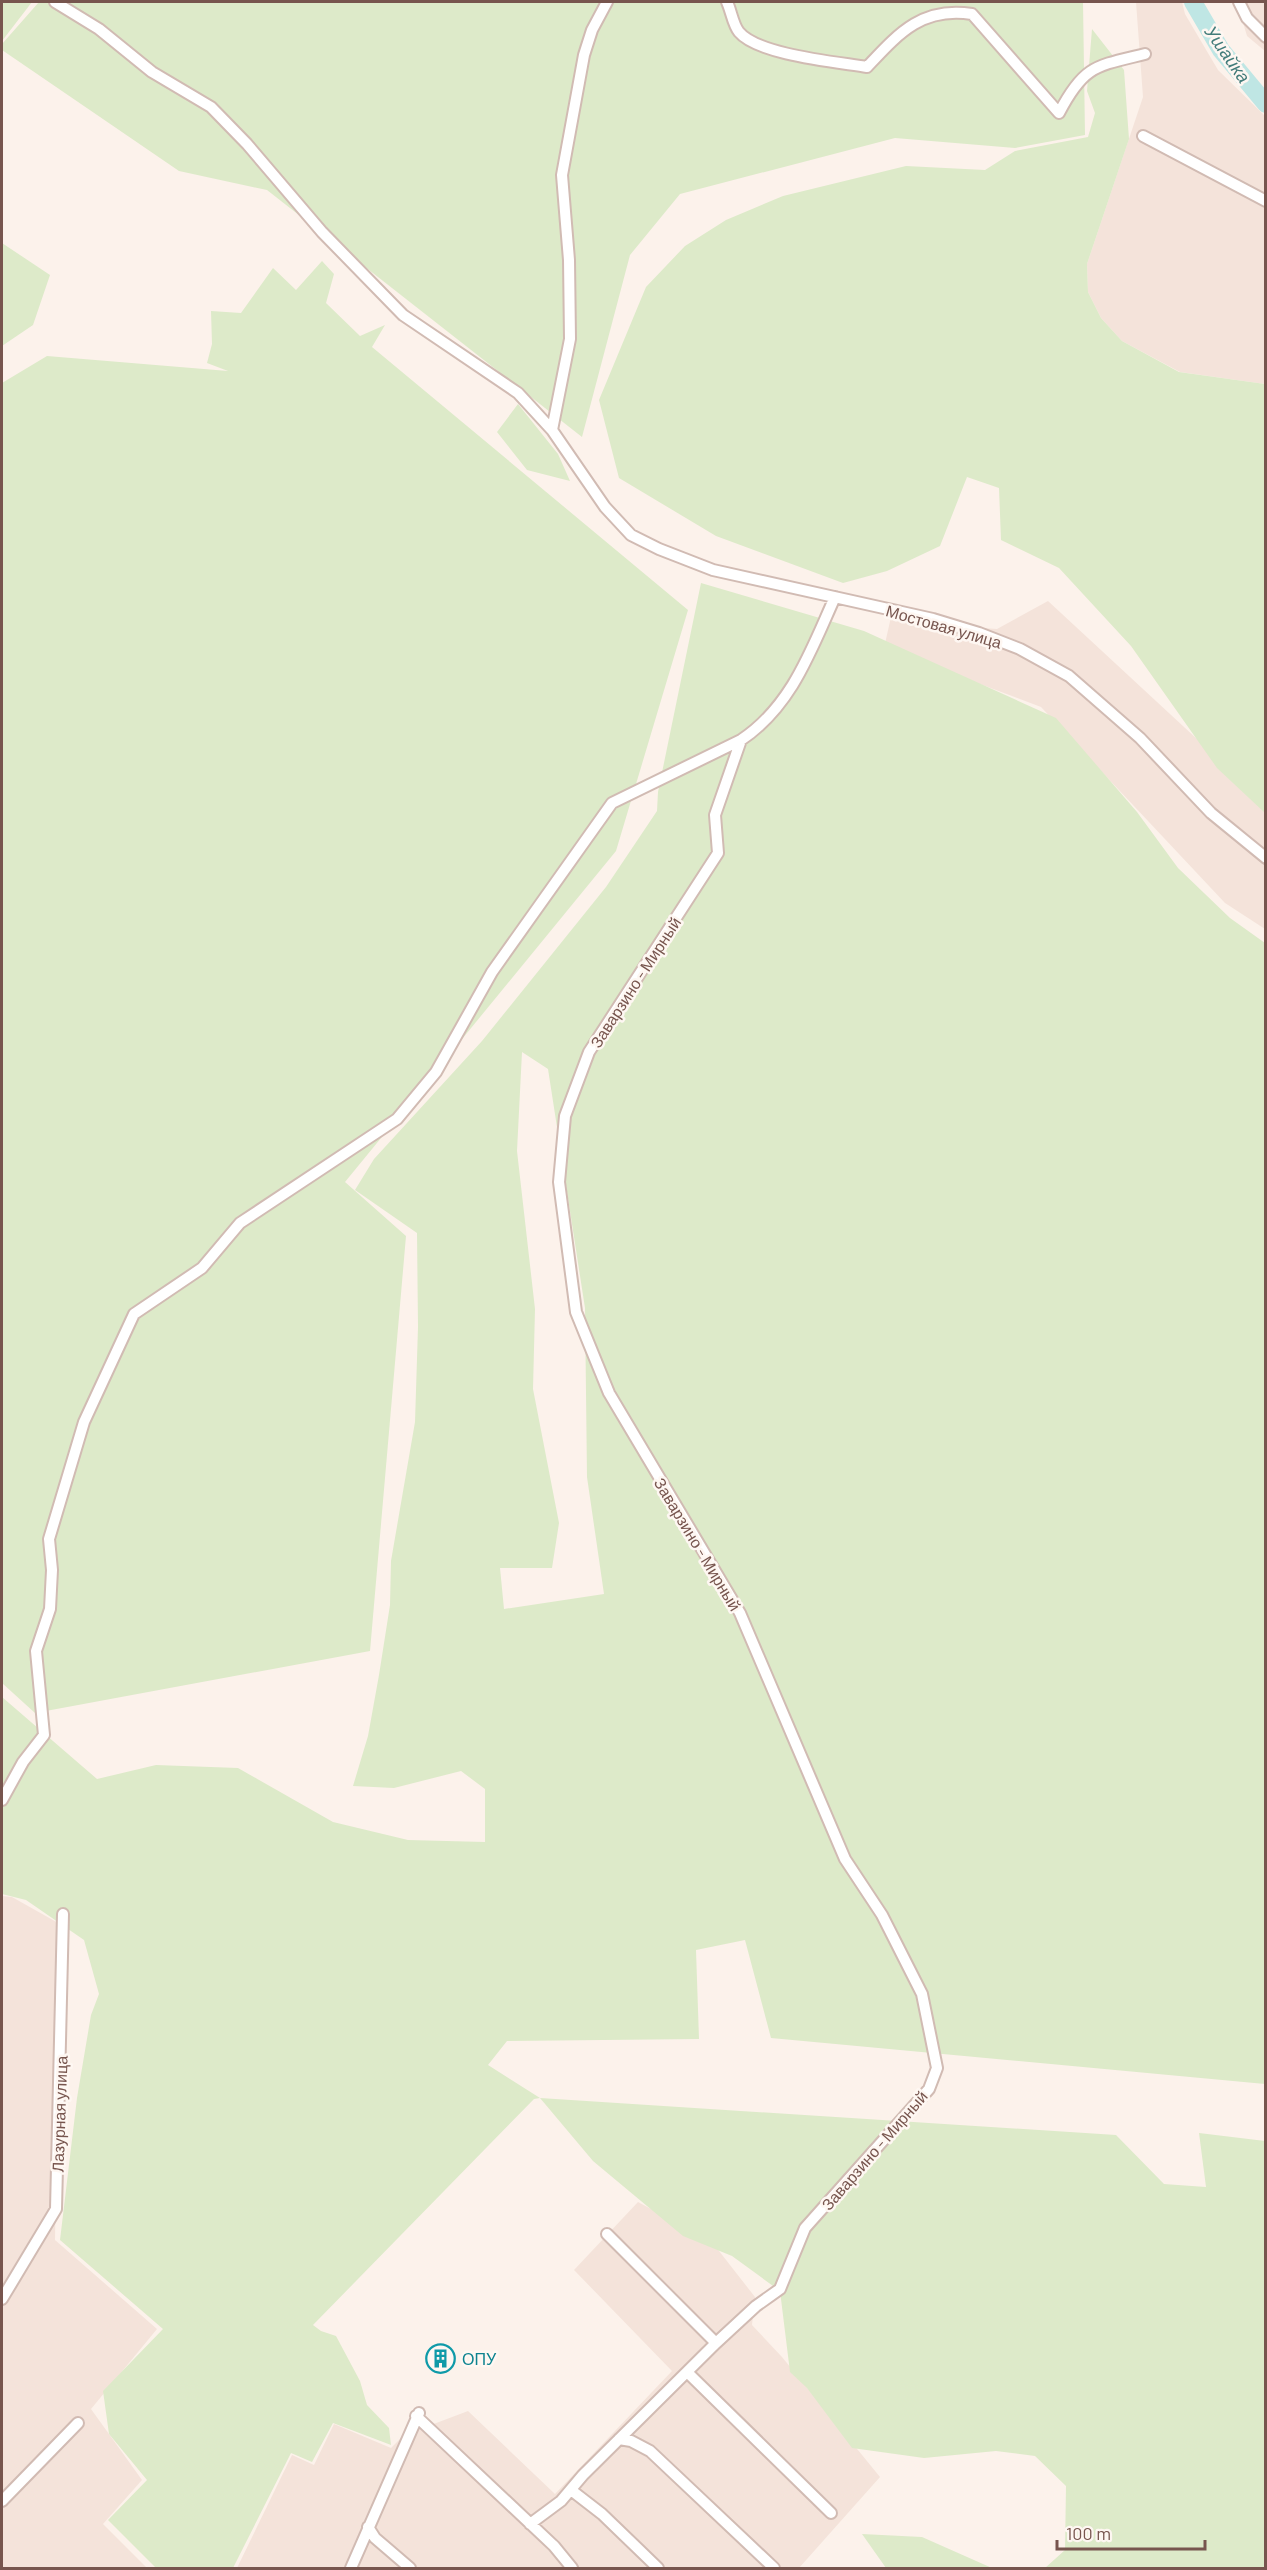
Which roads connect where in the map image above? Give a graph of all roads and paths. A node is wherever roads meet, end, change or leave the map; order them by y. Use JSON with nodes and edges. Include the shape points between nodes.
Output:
{"nodes":[{"id":1,"x":55,"y":2,"type":"edge"},
{"id":2,"x":607,"y":2,"type":"edge"},
{"id":3,"x":727,"y":2,"type":"edge"},
{"id":4,"x":1239,"y":2,"type":"edge"},
{"id":5,"x":1266,"y":36,"type":"edge"},
{"id":6,"x":1145,"y":54,"type":"dead end"},
{"id":7,"x":1143,"y":136,"type":"dead end"},
{"id":8,"x":1266,"y":201,"type":"edge"},
{"id":9,"x":552,"y":429,"type":"junction"},
{"id":10,"x":835,"y":597,"type":"junction"},
{"id":11,"x":741,"y":740,"type":"junction"},
{"id":12,"x":1266,"y":858,"type":"edge"},
{"id":13,"x":2,"y":1800,"type":"edge"},
{"id":14,"x":63,"y":1914,"type":"dead end"},
{"id":15,"x":607,"y":2234,"type":"dead end"},
{"id":16,"x":2,"y":2299,"type":"edge"},
{"id":17,"x":716,"y":2343,"type":"junction"},
{"id":18,"x":687,"y":2373,"type":"junction"},
{"id":19,"x":78,"y":2423,"type":"dead end"},
{"id":20,"x":619,"y":2439,"type":"junction"},
{"id":21,"x":571,"y":2490,"type":"junction"},
{"id":22,"x":2,"y":2501,"type":"edge"},
{"id":23,"x":831,"y":2514,"type":"dead end"},
{"id":24,"x":530,"y":2524,"type":"junction"},
{"id":25,"x":368,"y":2527,"type":"junction"},
{"id":26,"x":351,"y":2568,"type":"edge"},
{"id":27,"x":410,"y":2568,"type":"edge"},
{"id":28,"x":572,"y":2568,"type":"edge"},
{"id":29,"x":658,"y":2568,"type":"edge"},
{"id":30,"x":774,"y":2568,"type":"edge"}],
"edges":[{"from":1,"to":9,"type":"street","name":"Мостовая улица","via":[[99,29],[152,72],[211,107],[322,232],[403,315],[518,393]]},
{"from":2,"to":9,"type":"street","via":[[584,55],[562,175],[570,272],[570,339]]},
{"from":3,"to":6,"type":"street","via":[[739,32],[758,45],[867,67],[900,32],[915,23],[951,13],[972,14],[1059,113],[1091,69]]},
{"from":4,"to":5,"type":"street","via":[[1247,18]]},
{"from":7,"to":8,"type":"street"},
{"from":9,"to":10,"type":"street","name":"Мостовая улица","via":[[605,507],[631,535],[713,570]]},
{"from":10,"to":11,"type":"street","via":[[788,694],[763,723]]},
{"from":10,"to":12,"type":"street","name":"Мостовая улица","via":[[979,633],[1020,649],[1069,676],[1140,738],[1211,813]]},
{"from":11,"to":13,"type":"street","via":[[612,803],[492,972],[436,1072],[397,1119],[240,1223],[202,1268],[134,1314],[84,1422],[49,1539],[50,1609],[36,1651],[44,1735]]},
{"from":11,"to":17,"type":"street","name":"Заварзино - Мирный","via":[[715,815],[718,854],[589,1052],[565,1116],[559,1182],[576,1312],[609,1393],[740,1613],[845,1859],[882,1915],[922,1994],[937,2068],[929,2088],[805,2228],[780,2289]]},
{"from":14,"to":16,"type":"street","name":"Лазурная улица","via":[[56,2209]]},
{"from":15,"to":17,"type":"street"},
{"from":17,"to":18,"type":"street","name":"Заварзино - Мирный"},
{"from":18,"to":20,"type":"street","name":"Заварзино - Мирный"},
{"from":18,"to":23,"type":"street"},
{"from":19,"to":22,"type":"street"},
{"from":20,"to":21,"type":"street","name":"Заварзино - Мирный"},
{"from":20,"to":30,"type":"street","via":[[650,2451]]},
{"from":21,"to":24,"type":"street","name":"Заварзино - Мирный"},
{"from":21,"to":29,"type":"street"},
{"from":24,"to":25,"type":"street","via":[[417,2414]]},
{"from":24,"to":28,"type":"street"},
{"from":25,"to":26,"type":"street"},
{"from":25,"to":27,"type":"street"}]}
